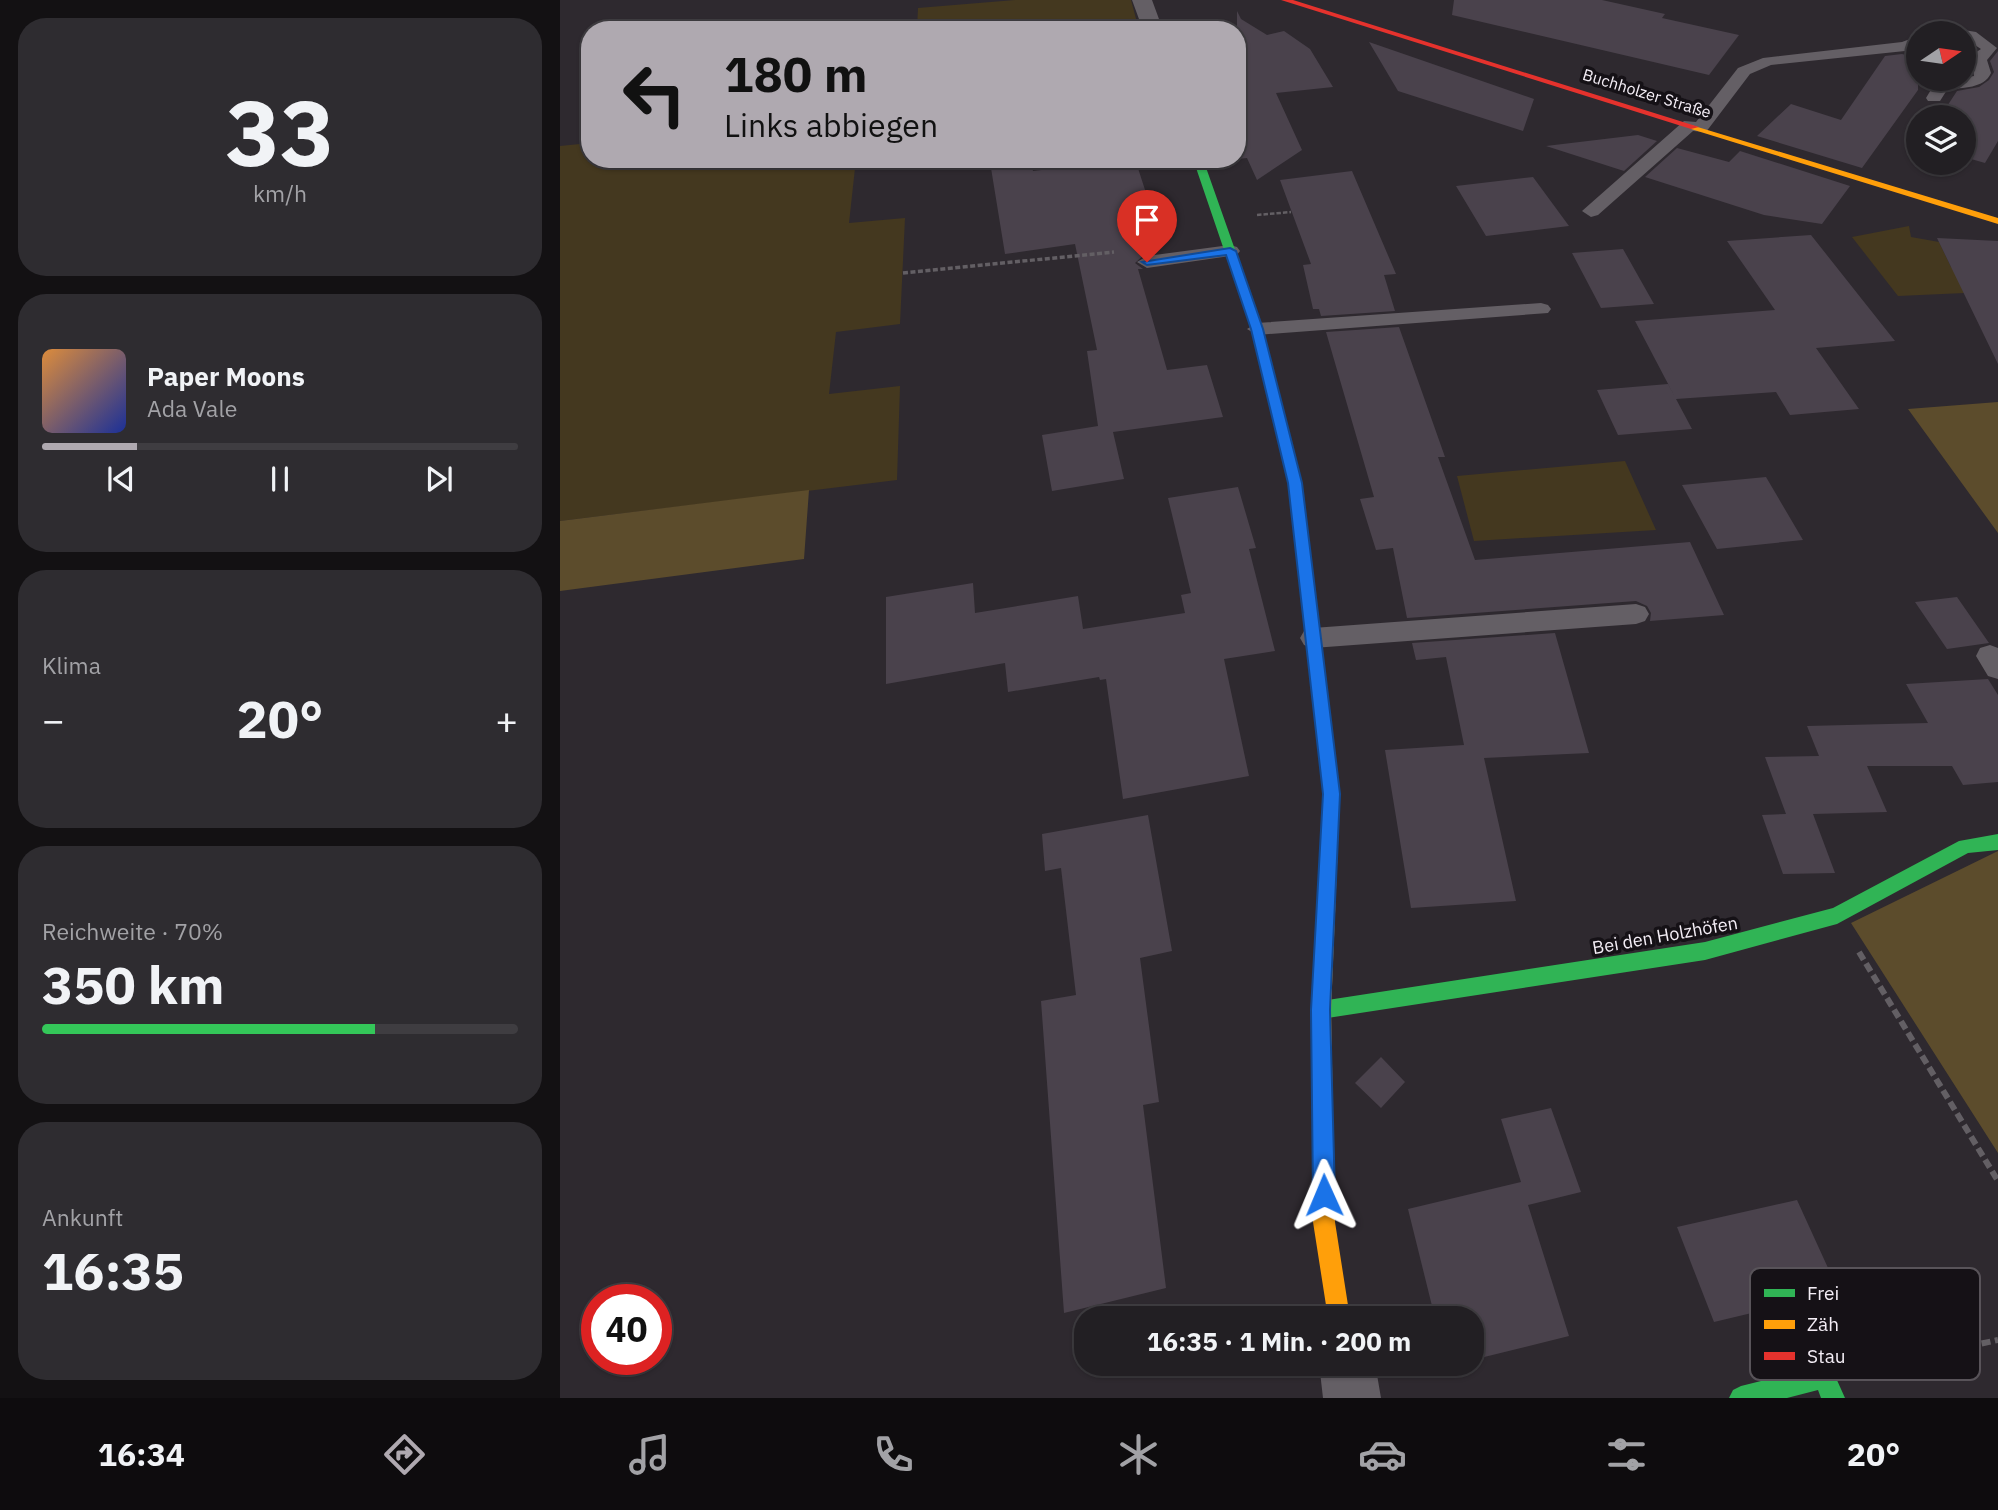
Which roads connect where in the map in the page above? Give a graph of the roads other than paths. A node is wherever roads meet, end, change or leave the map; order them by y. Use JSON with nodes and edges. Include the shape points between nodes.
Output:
{"nodes":[{"id":1,"x":1142,"y":0,"type":"edge"},
{"id":2,"x":1286,"y":0,"type":"edge"},
{"id":3,"x":1150,"y":21,"type":"edge"},
{"id":4,"x":1976,"y":39,"type":"edge"},
{"id":5,"x":1906,"y":47,"type":"edge"},
{"id":6,"x":1976,"y":57,"type":"edge"},
{"id":7,"x":1976,"y":64,"type":"edge"},
{"id":8,"x":1976,"y":81,"type":"edge"},
{"id":9,"x":1938,"y":91,"type":"edge"},
{"id":10,"x":1934,"y":98,"type":"dead end"},
{"id":11,"x":1695,"y":126,"type":"junction"},
{"id":12,"x":1201,"y":168,"type":"edge"},
{"id":13,"x":1591,"y":211,"type":"dead end"},
{"id":14,"x":1998,"y":221,"type":"edge"},
{"id":15,"x":1230,"y":251,"type":"junction"},
{"id":16,"x":1147,"y":262,"type":"dead end"},
{"id":17,"x":1541,"y":309,"type":"dead end"},
{"id":18,"x":1257,"y":329,"type":"junction"},
{"id":19,"x":1636,"y":614,"type":"dead end"},
{"id":20,"x":1313,"y":638,"type":"junction"},
{"id":21,"x":1998,"y":842,"type":"edge"},
{"id":22,"x":1321,"y":1010,"type":"junction"},
{"id":23,"x":1337,"y":1306,"type":"edge"},
{"id":24,"x":1349,"y":1376,"type":"edge"},
{"id":25,"x":1812,"y":1380,"type":"edge"},
{"id":26,"x":1825,"y":1380,"type":"edge"},
{"id":27,"x":1352,"y":1398,"type":"edge"},
{"id":28,"x":1741,"y":1398,"type":"edge"},
{"id":29,"x":1833,"y":1398,"type":"edge"}],
"edges":[{"from":1,"to":3,"type":"street"},
{"from":2,"to":11,"type":"street","name":"Buchholzer Straße"},
{"from":4,"to":6,"type":"lane","via":[[1989,48],[1985,56]]},
{"from":5,"to":11,"type":"lane","via":[[1768,61],[1744,71]]},
{"from":7,"to":8,"type":"lane","via":[[1983,73]]},
{"from":9,"to":10,"type":"lane"},
{"from":11,"to":13,"type":"lane"},
{"from":11,"to":14,"type":"street","name":"Buchholzer Straße"},
{"from":12,"to":15,"type":"street"},
{"from":15,"to":16,"type":"lane"},
{"from":15,"to":18,"type":"street"},
{"from":17,"to":18,"type":"lane"},
{"from":18,"to":20,"type":"street","via":[[1295,483]]},
{"from":19,"to":20,"type":"lane"},
{"from":20,"to":22,"type":"street","via":[[1332,794]]},
{"from":21,"to":22,"type":"street","name":"Bei den Holzhöfen","via":[[1965,846],[1837,916],[1705,951]]},
{"from":22,"to":23,"type":"street","via":[[1324,1222]]},
{"from":24,"to":27,"type":"street"},
{"from":25,"to":28,"type":"street"},
{"from":26,"to":29,"type":"street"}]}
